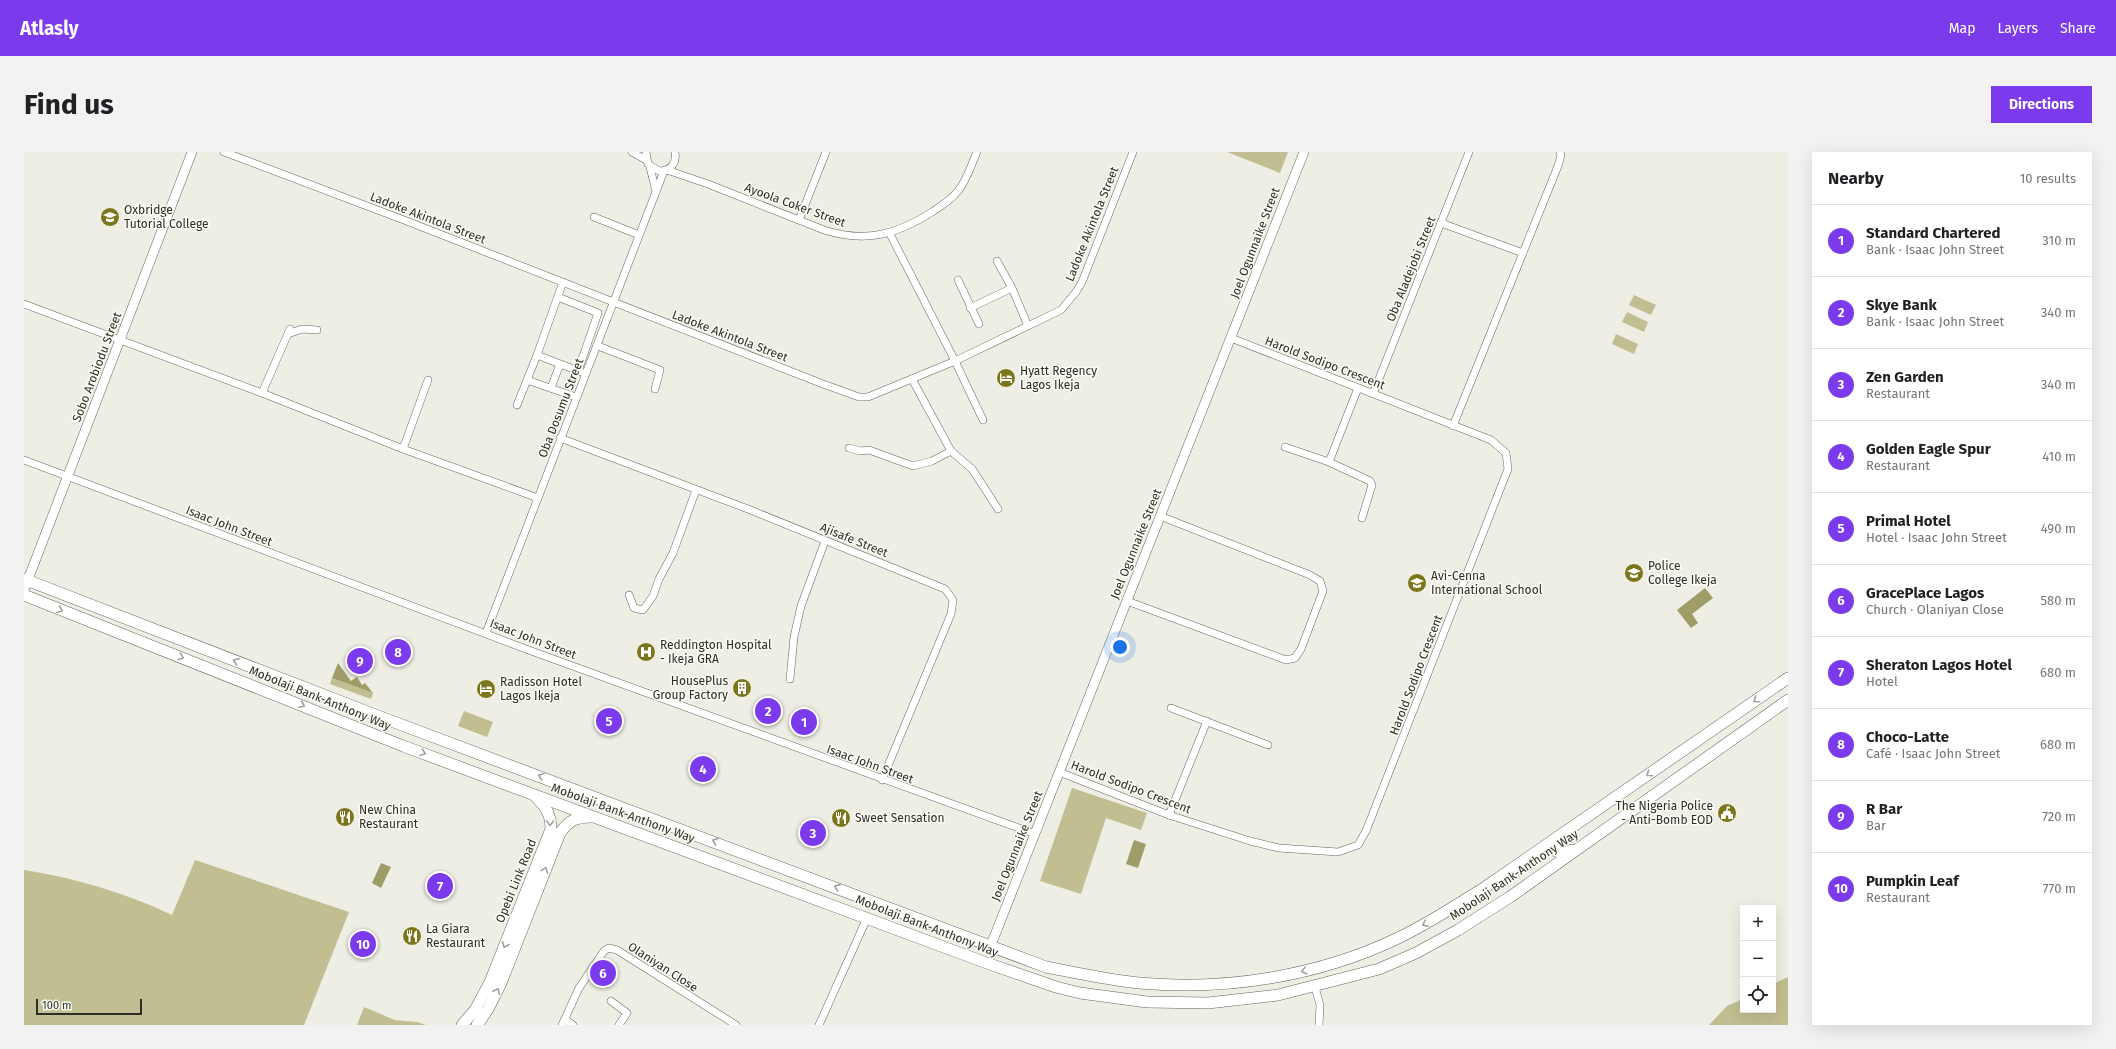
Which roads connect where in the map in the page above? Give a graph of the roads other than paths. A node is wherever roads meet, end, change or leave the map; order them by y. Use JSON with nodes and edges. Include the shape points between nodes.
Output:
{"nodes":[{"id":1,"x":192,"y":152,"type":"edge"},
{"id":2,"x":224,"y":152,"type":"edge"},
{"id":3,"x":632,"y":152,"type":"edge"},
{"id":4,"x":646,"y":152,"type":"edge"},
{"id":5,"x":675,"y":152,"type":"edge"},
{"id":6,"x":826,"y":152,"type":"edge"},
{"id":7,"x":977,"y":152,"type":"edge"},
{"id":8,"x":1133,"y":152,"type":"edge"},
{"id":9,"x":1304,"y":152,"type":"edge"},
{"id":10,"x":1469,"y":152,"type":"edge"},
{"id":11,"x":1560,"y":152,"type":"edge"},
{"id":12,"x":648,"y":164,"type":"junction"},
{"id":13,"x":666,"y":171,"type":"junction"},
{"id":14,"x":656,"y":192,"type":"junction"},
{"id":15,"x":594,"y":217,"type":"dead end"},
{"id":16,"x":799,"y":220,"type":"junction"},
{"id":17,"x":1441,"y":223,"type":"junction"},
{"id":18,"x":890,"y":234,"type":"junction"},
{"id":19,"x":639,"y":235,"type":"junction"},
{"id":20,"x":1523,"y":253,"type":"junction"},
{"id":21,"x":997,"y":261,"type":"dead end"},
{"id":22,"x":958,"y":280,"type":"dead end"},
{"id":23,"x":563,"y":282,"type":"junction"},
{"id":24,"x":1012,"y":288,"type":"junction"},
{"id":25,"x":558,"y":297,"type":"junction"},
{"id":26,"x":614,"y":303,"type":"junction"},
{"id":27,"x":24,"y":304,"type":"edge"},
{"id":28,"x":970,"y":308,"type":"junction"},
{"id":29,"x":978,"y":324,"type":"dead end"},
{"id":30,"x":1028,"y":326,"type":"junction"},
{"id":31,"x":317,"y":330,"type":"dead end"},
{"id":32,"x":1230,"y":338,"type":"junction"},
{"id":33,"x":120,"y":339,"type":"junction"},
{"id":34,"x":598,"y":346,"type":"junction"},
{"id":35,"x":538,"y":355,"type":"junction"},
{"id":36,"x":955,"y":361,"type":"junction"},
{"id":37,"x":560,"y":364,"type":"junction"},
{"id":38,"x":428,"y":380,"type":"dead end"},
{"id":39,"x":527,"y":380,"type":"junction"},
{"id":40,"x":912,"y":380,"type":"junction"},
{"id":41,"x":551,"y":388,"type":"junction"},
{"id":42,"x":1358,"y":388,"type":"junction"},
{"id":43,"x":655,"y":389,"type":"dead end"},
{"id":44,"x":262,"y":393,"type":"junction"},
{"id":45,"x":1373,"y":394,"type":"junction"},
{"id":46,"x":576,"y":397,"type":"junction"},
{"id":47,"x":517,"y":405,"type":"dead end"},
{"id":48,"x":983,"y":420,"type":"dead end"},
{"id":49,"x":1453,"y":426,"type":"junction"},
{"id":50,"x":560,"y":438,"type":"junction"},
{"id":51,"x":1285,"y":447,"type":"dead end"},
{"id":52,"x":849,"y":448,"type":"dead end"},
{"id":53,"x":403,"y":449,"type":"junction"},
{"id":54,"x":951,"y":451,"type":"junction"},
{"id":55,"x":24,"y":460,"type":"edge"},
{"id":56,"x":1329,"y":462,"type":"junction"},
{"id":57,"x":68,"y":476,"type":"junction"},
{"id":58,"x":696,"y":490,"type":"junction"},
{"id":59,"x":538,"y":498,"type":"junction"},
{"id":60,"x":998,"y":509,"type":"dead end"},
{"id":61,"x":1160,"y":516,"type":"junction"},
{"id":62,"x":1362,"y":518,"type":"dead end"},
{"id":63,"x":825,"y":541,"type":"junction"},
{"id":64,"x":25,"y":583,"type":"edge"},
{"id":65,"x":24,"y":595,"type":"edge"},
{"id":66,"x":630,"y":595,"type":"dead end"},
{"id":67,"x":1127,"y":601,"type":"junction"},
{"id":68,"x":486,"y":633,"type":"junction"},
{"id":69,"x":1788,"y":678,"type":"edge"},
{"id":70,"x":790,"y":679,"type":"dead end"},
{"id":71,"x":1788,"y":700,"type":"edge"},
{"id":72,"x":1171,"y":708,"type":"dead end"},
{"id":73,"x":378,"y":716,"type":"junction"},
{"id":74,"x":1207,"y":721,"type":"junction"},
{"id":75,"x":412,"y":728,"type":"junction"},
{"id":76,"x":373,"y":733,"type":"junction"},
{"id":77,"x":1268,"y":745,"type":"dead end"},
{"id":78,"x":403,"y":746,"type":"junction"},
{"id":79,"x":1059,"y":772,"type":"junction"},
{"id":80,"x":882,"y":780,"type":"junction"},
{"id":81,"x":530,"y":792,"type":"junction"},
{"id":82,"x":1170,"y":814,"type":"junction"},
{"id":83,"x":597,"y":817,"type":"junction"},
{"id":84,"x":1567,"y":831,"type":"junction"},
{"id":85,"x":1035,"y":834,"type":"junction"},
{"id":86,"x":1579,"y":846,"type":"junction"},
{"id":87,"x":1531,"y":856,"type":"junction"},
{"id":88,"x":1545,"y":872,"type":"junction"},
{"id":89,"x":867,"y":918,"type":"junction"},
{"id":90,"x":991,"y":945,"type":"junction"},
{"id":91,"x":1315,"y":986,"type":"junction"},
{"id":92,"x":611,"y":1001,"type":"dead end"},
{"id":93,"x":564,"y":1022,"type":"edge"},
{"id":94,"x":462,"y":1025,"type":"edge"},
{"id":95,"x":477,"y":1025,"type":"edge"},
{"id":96,"x":573,"y":1025,"type":"edge"},
{"id":97,"x":619,"y":1025,"type":"edge"},
{"id":98,"x":736,"y":1025,"type":"edge"},
{"id":99,"x":819,"y":1025,"type":"edge"},
{"id":100,"x":1319,"y":1025,"type":"edge"}],
"edges":[{"from":1,"to":33,"type":"street","name":"Sobo Arobiodu Street"},
{"from":2,"to":23,"type":"street","name":"Ladoke Akintola Street"},
{"from":3,"to":12,"type":"street","name":"Ayoola Coker Street"},
{"from":4,"to":12,"type":"street"},
{"from":5,"to":13,"type":"street","name":"Oba Dosumu Street","via":[[674,162]]},
{"from":6,"to":16,"type":"street"},
{"from":7,"to":18,"type":"street","name":"Ayoola Coker Street","via":[[965,180],[950,200]]},
{"from":8,"to":30,"type":"street","name":"Ladoke Akintola Street","via":[[1076,292],[1061,310]]},
{"from":9,"to":32,"type":"street","name":"Joel Ogunnaike Street"},
{"from":10,"to":17,"type":"street","name":"Oba Aladejobi Street"},
{"from":11,"to":20,"type":"street","via":[[1558,166]]},
{"from":12,"to":13,"type":"street","name":"Ayoola Coker Street","via":[[659,171]]},
{"from":12,"to":14,"type":"street"},
{"from":13,"to":14,"type":"street","name":"Oba Dosumu Street"},
{"from":13,"to":16,"type":"street","name":"Ayoola Coker Street","via":[[708,184]]},
{"from":14,"to":19,"type":"street","name":"Oba Dosumu Street"},
{"from":15,"to":19,"type":"street"},
{"from":16,"to":18,"type":"street","name":"Ayoola Coker Street","via":[[840,235],[861,237]]},
{"from":17,"to":20,"type":"street"},
{"from":17,"to":45,"type":"street","name":"Oba Aladejobi Street"},
{"from":18,"to":36,"type":"street"},
{"from":19,"to":26,"type":"street","name":"Oba Dosumu Street"},
{"from":20,"to":49,"type":"street"},
{"from":21,"to":24,"type":"street"},
{"from":22,"to":28,"type":"street"},
{"from":23,"to":25,"type":"street"},
{"from":23,"to":26,"type":"street","name":"Ladoke Akintola Street"},
{"from":24,"to":28,"type":"street"},
{"from":24,"to":30,"type":"street"},
{"from":25,"to":35,"type":"street"},
{"from":25,"to":37,"type":"street","via":[[598,313],[579,372]]},
{"from":26,"to":34,"type":"street","name":"Oba Dosumu Street"},
{"from":26,"to":40,"type":"street","name":"Ladoke Akintola Street","via":[[860,397],[877,395]]},
{"from":27,"to":33,"type":"street"},
{"from":28,"to":29,"type":"street"},
{"from":30,"to":36,"type":"street","name":"Ladoke Akintola Street"},
{"from":31,"to":44,"type":"street","via":[[289,331]]},
{"from":32,"to":42,"type":"street","name":"Harold Sodipo Crescent"},
{"from":32,"to":61,"type":"street","name":"Joel Ogunnaike Street"},
{"from":33,"to":44,"type":"street"},
{"from":33,"to":57,"type":"street","name":"Sobo Arobiodu Street"},
{"from":34,"to":43,"type":"street","via":[[660,370]]},
{"from":34,"to":46,"type":"street","name":"Oba Dosumu Street"},
{"from":35,"to":37,"type":"street"},
{"from":35,"to":39,"type":"street"},
{"from":36,"to":40,"type":"street","name":"Ladoke Akintola Street"},
{"from":36,"to":48,"type":"street"},
{"from":37,"to":41,"type":"street"},
{"from":38,"to":53,"type":"street"},
{"from":39,"to":41,"type":"street"},
{"from":39,"to":47,"type":"street"},
{"from":40,"to":54,"type":"street"},
{"from":41,"to":46,"type":"street"},
{"from":42,"to":45,"type":"street","name":"Harold Sodipo Crescent"},
{"from":42,"to":56,"type":"street"},
{"from":44,"to":53,"type":"street"},
{"from":45,"to":49,"type":"street","name":"Harold Sodipo Crescent"},
{"from":46,"to":50,"type":"street","name":"Oba Dosumu Street"},
{"from":49,"to":82,"type":"street","name":"Harold Sodipo Crescent","via":[[1491,440],[1506,453],[1508,469],[1358,845],[1338,852],[1279,848],[1250,842]]},
{"from":50,"to":58,"type":"street","name":"Ajisafe Street"},
{"from":50,"to":59,"type":"street","name":"Oba Dosumu Street"},
{"from":51,"to":56,"type":"street"},
{"from":52,"to":54,"type":"street","via":[[869,450],[913,466]]},
{"from":53,"to":59,"type":"street"},
{"from":54,"to":60,"type":"street","via":[[972,469]]},
{"from":55,"to":57,"type":"street","name":"Isaac John Street"},
{"from":56,"to":62,"type":"street","via":[[1370,481],[1372,485]]},
{"from":57,"to":64,"type":"street","name":"Sobo Arobiodu Street"},
{"from":57,"to":68,"type":"street","name":"Isaac John Street"},
{"from":58,"to":63,"type":"street","name":"Ajisafe Street"},
{"from":58,"to":66,"type":"street","via":[[673,553],[644,610],[634,608]]},
{"from":59,"to":68,"type":"street","name":"Oba Dosumu Street"},
{"from":61,"to":67,"type":"street","name":"Joel Ogunnaike Street"},
{"from":61,"to":67,"type":"street","via":[[1320,581],[1323,591],[1301,649],[1295,658],[1286,660]]},
{"from":63,"to":70,"type":"street","via":[[801,606],[794,637]]},
{"from":63,"to":80,"type":"street","name":"Ajisafe Street","via":[[945,589],[953,600],[951,614]]},
{"from":73,"to":64,"type":"main road","name":"Mobolaji Bank-Anthony Way","one_way":true},
{"from":65,"to":76,"type":"main road","name":"Mobolaji Bank-Anthony Way","one_way":true},
{"from":67,"to":79,"type":"street","name":"Joel Ogunnaike Street"},
{"from":68,"to":80,"type":"street","name":"Isaac John Street"},
{"from":69,"to":84,"type":"main road","name":"Mobolaji Bank-Anthony Way","one_way":true},
{"from":71,"to":86,"type":"main road","name":"Mobolaji Bank-Anthony Way"},
{"from":72,"to":74,"type":"street"},
{"from":73,"to":75,"type":"main road","name":"Mobolaji Bank-Anthony Way"},
{"from":73,"to":76,"type":"main road","via":[[384,725],[380,732]]},
{"from":74,"to":77,"type":"street"},
{"from":74,"to":82,"type":"street"},
{"from":75,"to":78,"type":"main road","via":[[402,728],[396,732],[396,737]]},
{"from":90,"to":75,"type":"main road","name":"Mobolaji Bank-Anthony Way","one_way":true},
{"from":76,"to":78,"type":"main road","name":"Mobolaji Bank-Anthony Way"},
{"from":78,"to":81,"type":"main road","name":"Mobolaji Bank-Anthony Way","one_way":true},
{"from":79,"to":82,"type":"street","name":"Harold Sodipo Crescent"},
{"from":79,"to":85,"type":"street","name":"Joel Ogunnaike Street"},
{"from":80,"to":85,"type":"street","name":"Isaac John Street"},
{"from":81,"to":83,"type":"main road","name":"Mobolaji Bank-Anthony Way"},
{"from":81,"to":94,"type":"main road","name":"Opebi Link Road","one_way":true,"via":[[545,807],[551,818],[551,829],[490,982],[475,1010]]},
{"from":83,"to":89,"type":"main road","name":"Mobolaji Bank-Anthony Way"},
{"from":95,"to":83,"type":"main road","name":"Opebi Link Road","one_way":true,"via":[[501,983],[560,833],[568,822],[578,817]]},
{"from":84,"to":86,"type":"main road","via":[[1557,843],[1556,851],[1563,854]]},
{"from":84,"to":87,"type":"main road","name":"Mobolaji Bank-Anthony Way"},
{"from":85,"to":90,"type":"street","name":"Joel Ogunnaike Street"},
{"from":86,"to":88,"type":"main road","name":"Mobolaji Bank-Anthony Way"},
{"from":87,"to":88,"type":"main road","via":[[1543,851],[1550,852],[1552,861]]},
{"from":87,"to":90,"type":"main road","name":"Mobolaji Bank-Anthony Way","one_way":true,"via":[[1430,922],[1397,939],[1337,962],[1265,978],[1202,984],[1139,983],[1046,967]]},
{"from":88,"to":91,"type":"main road","name":"Mobolaji Bank-Anthony Way","via":[[1458,930],[1416,953],[1379,970]]},
{"from":89,"to":91,"type":"main road","name":"Mobolaji Bank-Anthony Way","via":[[1056,987],[1097,996],[1147,1002],[1208,1003],[1256,998]]},
{"from":89,"to":99,"type":"street"},
{"from":91,"to":100,"type":"street","via":[[1320,1005]]},
{"from":92,"to":97,"type":"street","via":[[627,1013]]},
{"from":93,"to":96,"type":"street","name":"Olaniyan Close"},
{"from":93,"to":98,"type":"street","name":"Olaniyan Close","via":[[579,988],[604,951],[612,948]]}]}
